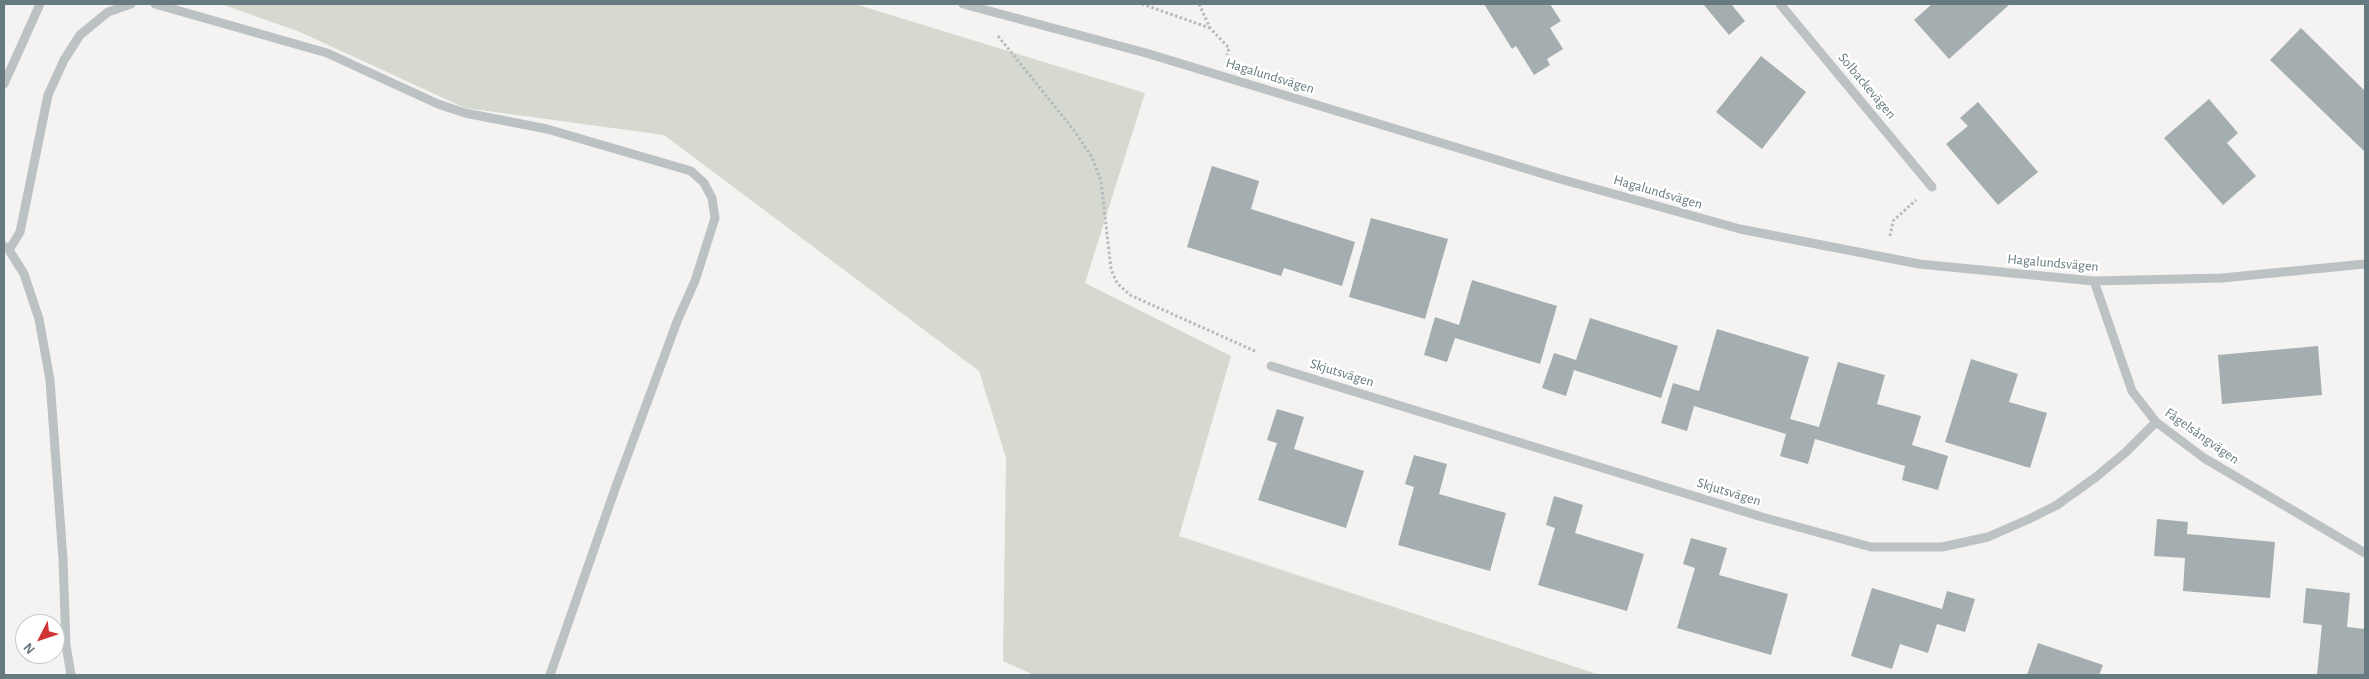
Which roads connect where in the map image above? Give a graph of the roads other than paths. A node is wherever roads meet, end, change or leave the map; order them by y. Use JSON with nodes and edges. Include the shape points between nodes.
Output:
{"nodes":[{"id":1,"x":40,"y":4,"type":"edge"},
{"id":2,"x":131,"y":4,"type":"edge"},
{"id":3,"x":155,"y":4,"type":"edge"},
{"id":4,"x":963,"y":4,"type":"edge"},
{"id":5,"x":1780,"y":4,"type":"edge"},
{"id":6,"x":4,"y":84,"type":"edge"},
{"id":7,"x":1932,"y":187,"type":"road end"},
{"id":8,"x":6,"y":248,"type":"edge"},
{"id":9,"x":2365,"y":264,"type":"edge"},
{"id":10,"x":2094,"y":282,"type":"junction"},
{"id":11,"x":1271,"y":366,"type":"road end"},
{"id":12,"x":2156,"y":422,"type":"junction"},
{"id":13,"x":2365,"y":553,"type":"edge"},
{"id":14,"x":71,"y":675,"type":"edge"},
{"id":15,"x":550,"y":675,"type":"edge"}],
"edges":[{"from":1,"to":6,"type":"street"},
{"from":2,"to":8,"type":"street","via":[[108,12],[80,35],[64,60],[48,95],[20,232]]},
{"from":3,"to":15,"type":"street","via":[[327,54],[465,113],[547,129],[691,171],[704,183],[712,198],[715,218],[695,281],[615,489]]},
{"from":4,"to":10,"type":"street","name":"Hagalundsvägen","via":[[1222,76],[1560,179],[1740,229],[1919,264]]},
{"from":5,"to":7,"type":"street","name":"Solbackevägen"},
{"from":8,"to":14,"type":"street","via":[[24,274],[39,319],[50,380],[66,645]]},
{"from":9,"to":10,"type":"street","name":"Hagalundsvägen","via":[[2222,278]]},
{"from":10,"to":12,"type":"street","name":"Fågelsångvägen","via":[[2132,391]]},
{"from":11,"to":12,"type":"street","name":"Skjutsvägen","via":[[1762,517],[1871,546],[1942,547],[1988,537],[2057,505],[2126,452]]},
{"from":12,"to":13,"type":"street","name":"Fågelsångvägen","via":[[2204,458]]}]}
